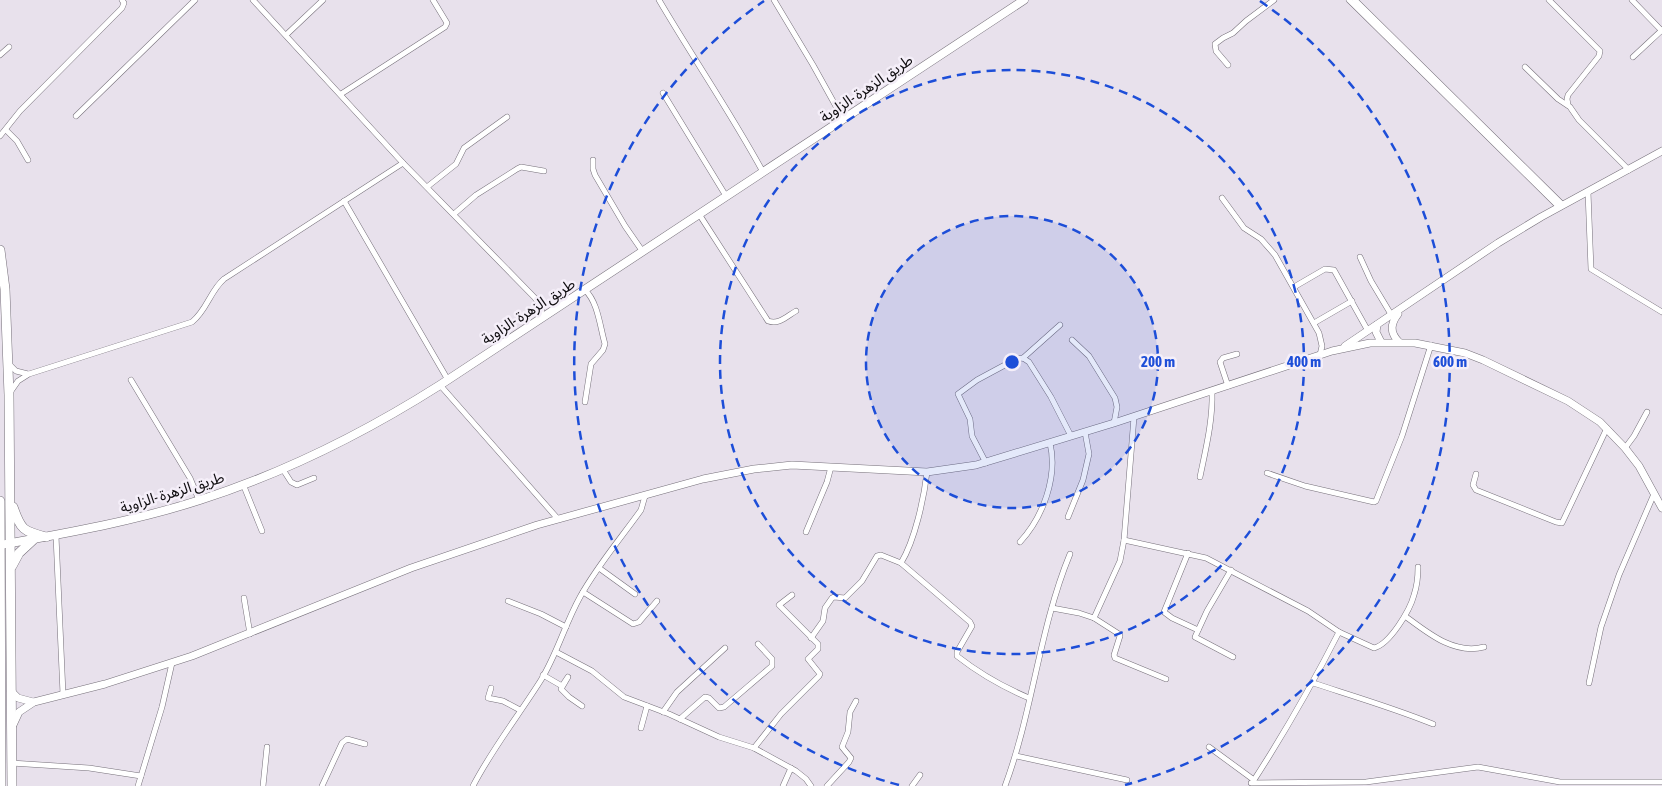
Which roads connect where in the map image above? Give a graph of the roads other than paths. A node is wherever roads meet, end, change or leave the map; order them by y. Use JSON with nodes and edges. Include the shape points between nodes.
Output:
{"nodes":[{"id":1,"x":122,"y":0,"type":"edge"},
{"id":2,"x":195,"y":0,"type":"edge"},
{"id":3,"x":253,"y":0,"type":"edge"},
{"id":4,"x":323,"y":0,"type":"edge"},
{"id":5,"x":433,"y":0,"type":"edge"},
{"id":6,"x":659,"y":0,"type":"edge"},
{"id":7,"x":774,"y":0,"type":"edge"},
{"id":8,"x":1024,"y":0,"type":"edge"},
{"id":9,"x":1274,"y":0,"type":"edge"},
{"id":10,"x":1349,"y":0,"type":"edge"},
{"id":11,"x":1355,"y":0,"type":"edge"},
{"id":12,"x":1549,"y":0,"type":"edge"},
{"id":13,"x":1632,"y":0,"type":"edge"},
{"id":14,"x":1662,"y":31,"type":"edge"},
{"id":15,"x":286,"y":35,"type":"junction"},
{"id":16,"x":9,"y":47,"type":"dead end"},
{"id":17,"x":0,"y":55,"type":"edge"},
{"id":18,"x":1633,"y":58,"type":"dead end"},
{"id":19,"x":1228,"y":65,"type":"dead end"},
{"id":20,"x":1525,"y":67,"type":"dead end"},
{"id":21,"x":663,"y":93,"type":"dead end"},
{"id":22,"x":341,"y":94,"type":"junction"},
{"id":23,"x":1568,"y":105,"type":"junction"},
{"id":24,"x":76,"y":116,"type":"dead end"},
{"id":25,"x":506,"y":117,"type":"dead end"},
{"id":26,"x":843,"y":120,"type":"junction"},
{"id":27,"x":6,"y":130,"type":"junction"},
{"id":28,"x":0,"y":136,"type":"edge"},
{"id":29,"x":1662,"y":151,"type":"edge"},
{"id":30,"x":28,"y":160,"type":"dead end"},
{"id":31,"x":593,"y":160,"type":"dead end"},
{"id":32,"x":403,"y":163,"type":"junction"},
{"id":33,"x":1629,"y":170,"type":"junction"},
{"id":34,"x":544,"y":171,"type":"dead end"},
{"id":35,"x":763,"y":172,"type":"junction"},
{"id":36,"x":427,"y":187,"type":"junction"},
{"id":37,"x":1588,"y":192,"type":"junction"},
{"id":38,"x":726,"y":196,"type":"junction"},
{"id":39,"x":1222,"y":198,"type":"dead end"},
{"id":40,"x":344,"y":201,"type":"junction"},
{"id":41,"x":1561,"y":206,"type":"junction"},
{"id":42,"x":454,"y":214,"type":"junction"},
{"id":43,"x":699,"y":214,"type":"junction"},
{"id":44,"x":0,"y":250,"type":"edge"},
{"id":45,"x":643,"y":252,"type":"junction"},
{"id":46,"x":1360,"y":257,"type":"dead end"},
{"id":47,"x":1294,"y":287,"type":"junction"},
{"id":48,"x":585,"y":290,"type":"junction"},
{"id":49,"x":1352,"y":301,"type":"junction"},
{"id":50,"x":1402,"y":309,"type":"junction"},
{"id":51,"x":796,"y":311,"type":"dead end"},
{"id":52,"x":1662,"y":312,"type":"edge"},
{"id":53,"x":1392,"y":316,"type":"junction"},
{"id":54,"x":540,"y":319,"type":"junction"},
{"id":55,"x":1314,"y":324,"type":"junction"},
{"id":56,"x":1392,"y":324,"type":"junction"},
{"id":57,"x":1060,"y":325,"type":"dead end"},
{"id":58,"x":1377,"y":325,"type":"junction"},
{"id":59,"x":1368,"y":331,"type":"junction"},
{"id":60,"x":1072,"y":340,"type":"dead end"},
{"id":61,"x":1381,"y":342,"type":"junction"},
{"id":62,"x":1398,"y":342,"type":"junction"},
{"id":63,"x":1431,"y":345,"type":"junction"},
{"id":64,"x":1341,"y":349,"type":"junction"},
{"id":65,"x":1237,"y":354,"type":"dead end"},
{"id":66,"x":1320,"y":355,"type":"junction"},
{"id":67,"x":1023,"y":358,"type":"junction"},
{"id":68,"x":8,"y":363,"type":"junction"},
{"id":69,"x":29,"y":374,"type":"junction"},
{"id":70,"x":131,"y":380,"type":"dead end"},
{"id":71,"x":448,"y":380,"type":"junction"},
{"id":72,"x":440,"y":386,"type":"junction"},
{"id":73,"x":1228,"y":386,"type":"junction"},
{"id":74,"x":1212,"y":391,"type":"junction"},
{"id":75,"x":9,"y":395,"type":"junction"},
{"id":76,"x":585,"y":402,"type":"dead end"},
{"id":77,"x":1647,"y":412,"type":"dead end"},
{"id":78,"x":1134,"y":417,"type":"junction"},
{"id":79,"x":1114,"y":423,"type":"junction"},
{"id":80,"x":1607,"y":428,"type":"junction"},
{"id":81,"x":1085,"y":432,"type":"junction"},
{"id":82,"x":1071,"y":436,"type":"junction"},
{"id":83,"x":1050,"y":443,"type":"junction"},
{"id":84,"x":1625,"y":448,"type":"junction"},
{"id":85,"x":986,"y":463,"type":"junction"},
{"id":86,"x":832,"y":467,"type":"junction"},
{"id":87,"x":282,"y":468,"type":"junction"},
{"id":88,"x":927,"y":472,"type":"junction"},
{"id":89,"x":1268,"y":473,"type":"dead end"},
{"id":90,"x":1476,"y":474,"type":"dead end"},
{"id":91,"x":1200,"y":477,"type":"dead end"},
{"id":92,"x":314,"y":478,"type":"dead end"},
{"id":93,"x":243,"y":484,"type":"junction"},
{"id":94,"x":1654,"y":494,"type":"junction"},
{"id":95,"x":645,"y":496,"type":"junction"},
{"id":96,"x":10,"y":498,"type":"junction"},
{"id":97,"x":199,"y":500,"type":"junction"},
{"id":98,"x":0,"y":501,"type":"edge"},
{"id":99,"x":1662,"y":508,"type":"edge"},
{"id":100,"x":1068,"y":517,"type":"dead end"},
{"id":101,"x":558,"y":519,"type":"junction"},
{"id":102,"x":262,"y":531,"type":"dead end"},
{"id":103,"x":806,"y":532,"type":"dead end"},
{"id":104,"x":56,"y":536,"type":"junction"},
{"id":105,"x":46,"y":537,"type":"junction"},
{"id":106,"x":33,"y":540,"type":"junction"},
{"id":107,"x":1124,"y":540,"type":"junction"},
{"id":108,"x":1020,"y":542,"type":"dead end"},
{"id":109,"x":4,"y":545,"type":"edge"},
{"id":110,"x":1188,"y":553,"type":"junction"},
{"id":111,"x":1070,"y":554,"type":"dead end"},
{"id":112,"x":901,"y":563,"type":"junction"},
{"id":113,"x":1418,"y":567,"type":"dead end"},
{"id":114,"x":599,"y":568,"type":"junction"},
{"id":115,"x":11,"y":569,"type":"junction"},
{"id":116,"x":1231,"y":570,"type":"junction"},
{"id":117,"x":0,"y":576,"type":"edge"},
{"id":118,"x":583,"y":592,"type":"junction"},
{"id":119,"x":635,"y":594,"type":"dead end"},
{"id":120,"x":792,"y":595,"type":"dead end"},
{"id":121,"x":244,"y":598,"type":"dead end"},
{"id":122,"x":508,"y":601,"type":"dead end"},
{"id":123,"x":657,"y":601,"type":"dead end"},
{"id":124,"x":1052,"y":608,"type":"junction"},
{"id":125,"x":1404,"y":616,"type":"junction"},
{"id":126,"x":1094,"y":618,"type":"junction"},
{"id":127,"x":566,"y":627,"type":"junction"},
{"id":128,"x":1198,"y":630,"type":"junction"},
{"id":129,"x":1339,"y":632,"type":"junction"},
{"id":130,"x":250,"y":634,"type":"junction"},
{"id":131,"x":811,"y":638,"type":"junction"},
{"id":132,"x":758,"y":644,"type":"dead end"},
{"id":133,"x":725,"y":648,"type":"dead end"},
{"id":134,"x":1484,"y":648,"type":"dead end"},
{"id":135,"x":556,"y":652,"type":"junction"},
{"id":136,"x":1233,"y":657,"type":"dead end"},
{"id":137,"x":172,"y":663,"type":"junction"},
{"id":138,"x":543,"y":675,"type":"junction"},
{"id":139,"x":1166,"y":679,"type":"dead end"},
{"id":140,"x":1313,"y":682,"type":"junction"},
{"id":141,"x":1589,"y":683,"type":"dead end"},
{"id":142,"x":491,"y":688,"type":"dead end"},
{"id":143,"x":11,"y":691,"type":"junction"},
{"id":144,"x":63,"y":694,"type":"junction"},
{"id":145,"x":1029,"y":698,"type":"junction"},
{"id":146,"x":856,"y":701,"type":"dead end"},
{"id":147,"x":34,"y":702,"type":"junction"},
{"id":148,"x":582,"y":706,"type":"dead end"},
{"id":149,"x":647,"y":706,"type":"junction"},
{"id":150,"x":0,"y":710,"type":"edge"},
{"id":151,"x":520,"y":710,"type":"junction"},
{"id":152,"x":663,"y":712,"type":"junction"},
{"id":153,"x":680,"y":719,"type":"junction"},
{"id":154,"x":1433,"y":724,"type":"dead end"},
{"id":155,"x":641,"y":728,"type":"dead end"},
{"id":156,"x":12,"y":729,"type":"junction"},
{"id":157,"x":365,"y":744,"type":"dead end"},
{"id":158,"x":267,"y":747,"type":"dead end"},
{"id":159,"x":1209,"y":747,"type":"dead end"},
{"id":160,"x":754,"y":748,"type":"junction"},
{"id":161,"x":1016,"y":756,"type":"junction"},
{"id":162,"x":11,"y":763,"type":"junction"},
{"id":163,"x":791,"y":768,"type":"junction"},
{"id":164,"x":920,"y":775,"type":"dead end"},
{"id":165,"x":141,"y":776,"type":"junction"},
{"id":166,"x":1127,"y":780,"type":"dead end"},
{"id":167,"x":1662,"y":782,"type":"edge"},
{"id":168,"x":1251,"y":783,"type":"edge"},
{"id":169,"x":1,"y":786,"type":"edge"},
{"id":170,"x":12,"y":786,"type":"edge"},
{"id":171,"x":138,"y":786,"type":"edge"},
{"id":172,"x":263,"y":786,"type":"edge"},
{"id":173,"x":322,"y":786,"type":"edge"},
{"id":174,"x":473,"y":786,"type":"edge"},
{"id":175,"x":784,"y":786,"type":"edge"},
{"id":176,"x":810,"y":786,"type":"edge"},
{"id":177,"x":827,"y":786,"type":"edge"},
{"id":178,"x":912,"y":786,"type":"edge"},
{"id":179,"x":1005,"y":786,"type":"edge"}],
"edges":[{"from":1,"to":27,"type":"street","via":[[122,8],[20,111]]},
{"from":2,"to":24,"type":"street"},
{"from":3,"to":15,"type":"street"},
{"from":4,"to":15,"type":"street"},
{"from":5,"to":22,"type":"street","via":[[447,23],[445,27]]},
{"from":6,"to":35,"type":"street"},
{"from":7,"to":26,"type":"street"},
{"from":8,"to":26,"type":"main road","name":"طريق الزهرة -الزاوية"},
{"from":9,"to":19,"type":"street","via":[[1215,44],[1216,51]]},
{"from":10,"to":41,"type":"street"},
{"from":11,"to":41,"type":"street"},
{"from":12,"to":23,"type":"street","via":[[1600,51],[1568,95]]},
{"from":13,"to":14,"type":"street"},
{"from":14,"to":18,"type":"street"},
{"from":15,"to":22,"type":"street"},
{"from":16,"to":17,"type":"street"},
{"from":20,"to":23,"type":"street"},
{"from":21,"to":38,"type":"street"},
{"from":22,"to":32,"type":"street"},
{"from":23,"to":33,"type":"street"},
{"from":25,"to":36,"type":"street","via":[[464,148],[456,164]]},
{"from":26,"to":35,"type":"main road","name":"طريق الزهرة -الزاوية"},
{"from":27,"to":28,"type":"street"},
{"from":27,"to":30,"type":"street"},
{"from":29,"to":33,"type":"main road"},
{"from":31,"to":45,"type":"street","via":[[595,175]]},
{"from":32,"to":36,"type":"street"},
{"from":32,"to":40,"type":"street"},
{"from":33,"to":37,"type":"main road"},
{"from":34,"to":42,"type":"street","via":[[517,169],[476,195]]},
{"from":35,"to":38,"type":"main road","name":"طريق الزهرة -الزاوية"},
{"from":36,"to":42,"type":"street"},
{"from":37,"to":41,"type":"main road"},
{"from":37,"to":52,"type":"street","via":[[1591,269]]},
{"from":38,"to":43,"type":"main road","name":"طريق الزهرة -الزاوية"},
{"from":39,"to":47,"type":"street","via":[[1244,228],[1261,239],[1275,255]]},
{"from":40,"to":69,"type":"street","via":[[224,279],[192,322]]},
{"from":40,"to":71,"type":"street"},
{"from":41,"to":50,"type":"main road","via":[[1477,257]]},
{"from":42,"to":54,"type":"street","via":[[534,298],[542,308]]},
{"from":43,"to":45,"type":"main road","name":"طريق الزهرة -الزاوية"},
{"from":43,"to":51,"type":"street","via":[[768,322],[778,322]]},
{"from":44,"to":68,"type":"highway"},
{"from":45,"to":48,"type":"main road","name":"طريق الزهرة -الزاوية"},
{"from":46,"to":53,"type":"street"},
{"from":47,"to":49,"type":"street","via":[[1325,269],[1331,269],[1336,272]]},
{"from":47,"to":55,"type":"street"},
{"from":48,"to":54,"type":"main road","name":"طريق الزهرة -الزاوية"},
{"from":48,"to":76,"type":"street","via":[[595,305],[605,344],[591,364]]},
{"from":49,"to":55,"type":"street"},
{"from":49,"to":59,"type":"street"},
{"from":50,"to":53,"type":"main road"},
{"from":50,"to":56,"type":"main road"},
{"from":53,"to":58,"type":"main road"},
{"from":54,"to":71,"type":"main road","name":"طريق الزهرة -الزاوية"},
{"from":55,"to":66,"type":"street","via":[[1322,346]]},
{"from":56,"to":61,"type":"main road"},
{"from":56,"to":62,"type":"main road"},
{"from":57,"to":67,"type":"street"},
{"from":58,"to":59,"type":"main road"},
{"from":58,"to":61,"type":"main road","via":[[1376,336]]},
{"from":59,"to":64,"type":"main road"},
{"from":60,"to":79,"type":"street","via":[[1089,356],[1115,398]]},
{"from":61,"to":62,"type":"main road"},
{"from":61,"to":64,"type":"main road"},
{"from":62,"to":63,"type":"main road"},
{"from":63,"to":80,"type":"main road","via":[[1474,356],[1540,386],[1579,407]]},
{"from":63,"to":89,"type":"street","via":[[1402,436],[1376,501],[1305,486]]},
{"from":64,"to":66,"type":"main road"},
{"from":65,"to":73,"type":"street","via":[[1220,362]]},
{"from":66,"to":73,"type":"main road"},
{"from":67,"to":82,"type":"street","via":[[1047,390]]},
{"from":67,"to":85,"type":"street","via":[[1013,360],[958,394],[970,419],[971,433]]},
{"from":68,"to":69,"type":"street","via":[[16,371]]},
{"from":68,"to":75,"type":"highway"},
{"from":69,"to":75,"type":"street","via":[[18,381]]},
{"from":70,"to":97,"type":"street","via":[[190,478]]},
{"from":71,"to":72,"type":"main road","name":"طريق الزهرة -الزاوية"},
{"from":72,"to":87,"type":"main road","name":"طريق الزهرة -الزاوية","via":[[367,427]]},
{"from":72,"to":101,"type":"street"},
{"from":73,"to":74,"type":"main road"},
{"from":74,"to":78,"type":"main road"},
{"from":74,"to":91,"type":"street","via":[[1210,430]]},
{"from":75,"to":96,"type":"highway"},
{"from":77,"to":84,"type":"street"},
{"from":78,"to":79,"type":"main road"},
{"from":78,"to":107,"type":"street"},
{"from":79,"to":81,"type":"main road"},
{"from":80,"to":84,"type":"main road"},
{"from":80,"to":90,"type":"street","via":[[1562,523],[1476,490],[1473,485]]},
{"from":81,"to":82,"type":"main road"},
{"from":81,"to":100,"type":"street","via":[[1089,454],[1083,480]]},
{"from":82,"to":83,"type":"main road"},
{"from":83,"to":85,"type":"main road"},
{"from":83,"to":108,"type":"street","via":[[1050,484],[1032,530]]},
{"from":84,"to":94,"type":"main road"},
{"from":85,"to":88,"type":"main road"},
{"from":86,"to":88,"type":"main road"},
{"from":86,"to":95,"type":"main road","via":[[785,465],[745,470]]},
{"from":86,"to":103,"type":"street"},
{"from":87,"to":92,"type":"street","via":[[291,482],[297,485]]},
{"from":87,"to":93,"type":"main road","name":"طريق الزهرة -الزاوية"},
{"from":88,"to":112,"type":"street","via":[[922,502]]},
{"from":93,"to":97,"type":"main road","name":"طريق الزهرة -الزاوية"},
{"from":93,"to":102,"type":"street"},
{"from":94,"to":99,"type":"main road"},
{"from":94,"to":141,"type":"street","via":[[1613,592],[1601,627]]},
{"from":95,"to":101,"type":"main road"},
{"from":95,"to":114,"type":"street","via":[[641,510]]},
{"from":96,"to":105,"type":"highway","via":[[21,527]]},
{"from":96,"to":109,"type":"highway"},
{"from":97,"to":104,"type":"main road","name":"طريق الزهرة -الزاوية","via":[[130,520]]},
{"from":98,"to":109,"type":"highway"},
{"from":101,"to":130,"type":"main road","via":[[441,557]]},
{"from":104,"to":105,"type":"main road","name":"طريق الزهرة -الزاوية"},
{"from":104,"to":144,"type":"street"},
{"from":105,"to":106,"type":"main road","name":"طريق الزهرة -الزاوية"},
{"from":106,"to":109,"type":"main road","name":"طريق الزهرة -الزاوية"},
{"from":106,"to":115,"type":"highway","via":[[19,553]]},
{"from":107,"to":110,"type":"street"},
{"from":107,"to":126,"type":"street","via":[[1120,561]]},
{"from":109,"to":115,"type":"highway"},
{"from":109,"to":117,"type":"highway"},
{"from":110,"to":116,"type":"street"},
{"from":110,"to":128,"type":"street","via":[[1164,612]]},
{"from":111,"to":124,"type":"street"},
{"from":112,"to":131,"type":"street","via":[[878,556],[851,593],[845,598],[832,598],[825,608],[824,621]]},
{"from":112,"to":145,"type":"street","via":[[972,624],[957,656],[986,677]]},
{"from":113,"to":125,"type":"street","via":[[1414,598]]},
{"from":114,"to":118,"type":"street"},
{"from":114,"to":119,"type":"street"},
{"from":115,"to":143,"type":"highway"},
{"from":116,"to":128,"type":"street"},
{"from":116,"to":129,"type":"street","via":[[1308,611]]},
{"from":117,"to":150,"type":"highway"},
{"from":118,"to":123,"type":"street","via":[[633,624],[639,622]]},
{"from":118,"to":127,"type":"street"},
{"from":120,"to":131,"type":"street","via":[[779,606]]},
{"from":121,"to":130,"type":"street"},
{"from":122,"to":127,"type":"street"},
{"from":124,"to":126,"type":"street"},
{"from":124,"to":145,"type":"street"},
{"from":125,"to":129,"type":"street","via":[[1391,636],[1377,648]]},
{"from":125,"to":134,"type":"street","via":[[1446,644],[1469,650]]},
{"from":126,"to":139,"type":"street","via":[[1119,634],[1115,658]]},
{"from":127,"to":135,"type":"street"},
{"from":128,"to":136,"type":"street","via":[[1196,638]]},
{"from":129,"to":140,"type":"street"},
{"from":130,"to":137,"type":"main road"},
{"from":131,"to":160,"type":"street","via":[[818,646],[808,661],[819,676],[781,714]]},
{"from":132,"to":153,"type":"street","via":[[772,659],[772,666],[724,707],[719,708],[705,697]]},
{"from":133,"to":152,"type":"street","via":[[677,692]]},
{"from":135,"to":138,"type":"street"},
{"from":135,"to":149,"type":"street","via":[[592,671],[624,696]]},
{"from":137,"to":144,"type":"main road"},
{"from":137,"to":165,"type":"street"},
{"from":138,"to":148,"type":"street","via":[[562,686],[568,677],[561,688]]},
{"from":138,"to":151,"type":"street"},
{"from":140,"to":154,"type":"street"},
{"from":140,"to":168,"type":"street"},
{"from":142,"to":151,"type":"street","via":[[488,698]]},
{"from":143,"to":147,"type":"main road","via":[[18,698]]},
{"from":143,"to":156,"type":"highway"},
{"from":144,"to":147,"type":"main road"},
{"from":145,"to":161,"type":"street"},
{"from":146,"to":177,"type":"street","via":[[850,712],[848,732],[842,747],[851,758],[850,762]]},
{"from":147,"to":156,"type":"main road","via":[[19,712]]},
{"from":149,"to":152,"type":"street"},
{"from":149,"to":155,"type":"street"},
{"from":150,"to":169,"type":"highway"},
{"from":151,"to":174,"type":"street"},
{"from":152,"to":153,"type":"street"},
{"from":153,"to":160,"type":"street","via":[[719,737]]},
{"from":156,"to":162,"type":"highway"},
{"from":157,"to":173,"type":"street","via":[[347,739],[342,743]]},
{"from":158,"to":172,"type":"street"},
{"from":159,"to":168,"type":"street"},
{"from":160,"to":163,"type":"street"},
{"from":161,"to":166,"type":"street"},
{"from":161,"to":179,"type":"street"},
{"from":162,"to":165,"type":"street","via":[[89,768]]},
{"from":162,"to":170,"type":"highway"},
{"from":163,"to":175,"type":"street"},
{"from":163,"to":176,"type":"street"},
{"from":164,"to":178,"type":"street"},
{"from":165,"to":171,"type":"street"},
{"from":167,"to":168,"type":"street","via":[[1560,782],[1478,767],[1366,782]]}]}
